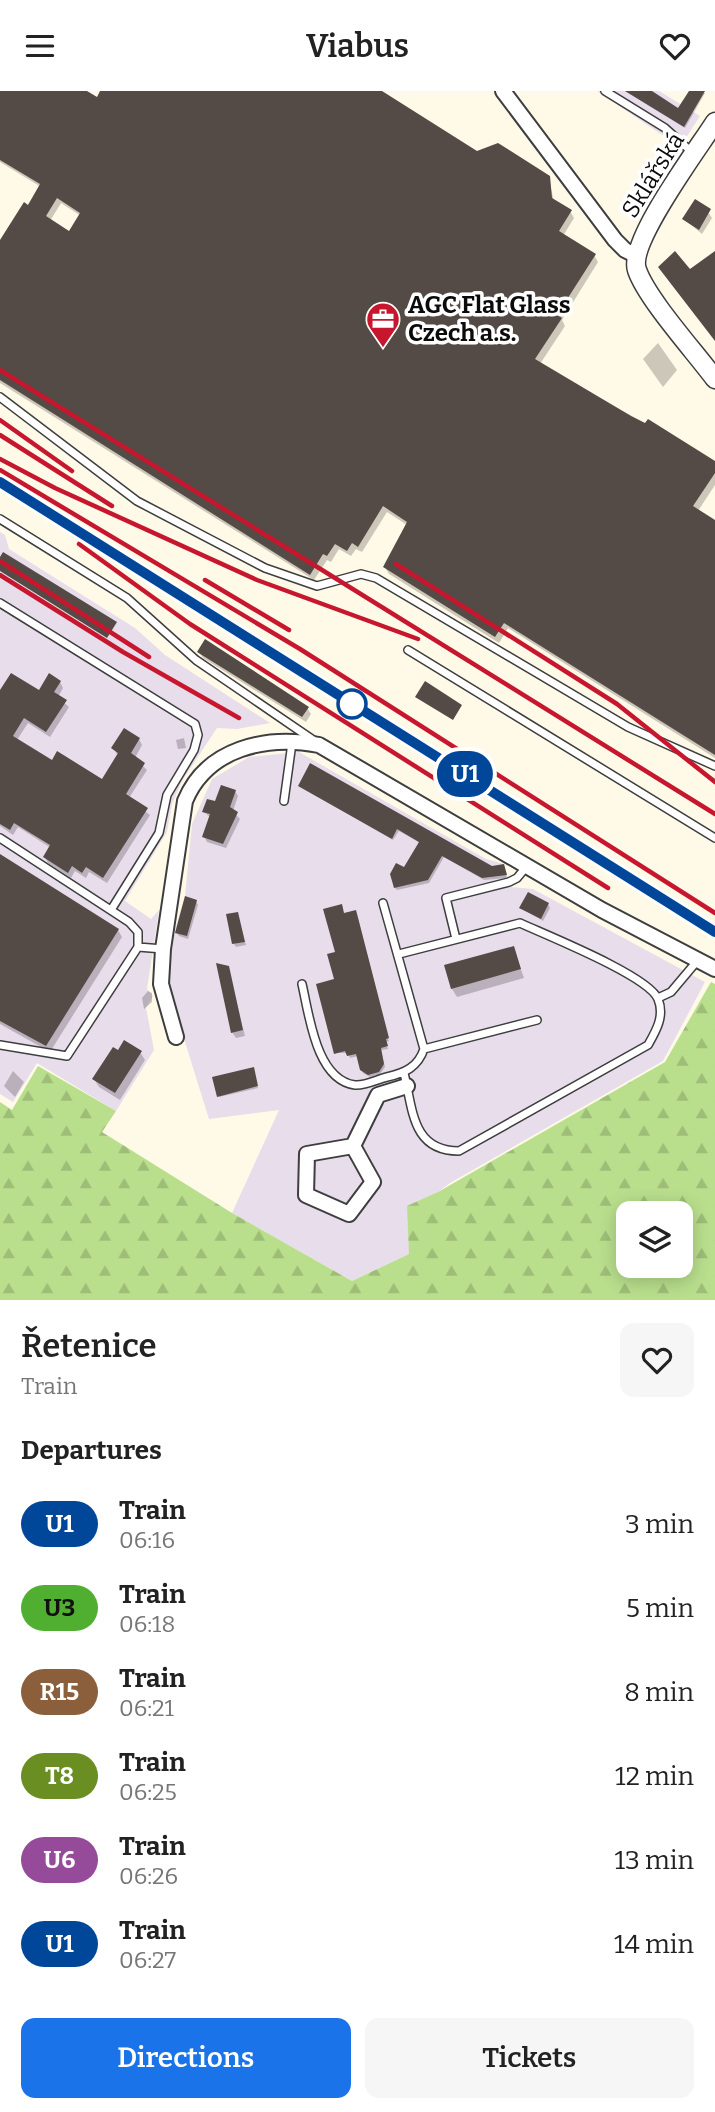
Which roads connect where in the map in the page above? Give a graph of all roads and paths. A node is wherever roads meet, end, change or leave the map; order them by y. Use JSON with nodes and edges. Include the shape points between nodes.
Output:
{"nodes":[{"id":1,"x":503,"y":91,"type":"edge"},
{"id":2,"x":604,"y":91,"type":"edge"},
{"id":3,"x":715,"y":122,"type":"edge"},
{"id":4,"x":694,"y":154,"type":"junction"},
{"id":5,"x":635,"y":255,"type":"junction"},
{"id":6,"x":715,"y":379,"type":"edge"},
{"id":7,"x":0,"y":397,"type":"edge"},
{"id":8,"x":0,"y":519,"type":"edge"},
{"id":9,"x":0,"y":603,"type":"edge"},
{"id":10,"x":408,"y":650,"type":"dead end"},
{"id":11,"x":292,"y":742,"type":"junction"},
{"id":12,"x":319,"y":745,"type":"junction"},
{"id":13,"x":715,"y":766,"type":"edge"},
{"id":14,"x":284,"y":801,"type":"dead end"},
{"id":15,"x":0,"y":838,"type":"edge"},
{"id":16,"x":715,"y":838,"type":"edge"},
{"id":17,"x":528,"y":866,"type":"junction"},
{"id":18,"x":383,"y":903,"type":"dead end"},
{"id":19,"x":111,"y":910,"type":"junction"},
{"id":20,"x":456,"y":939,"type":"junction"},
{"id":21,"x":138,"y":947,"type":"junction"},
{"id":22,"x":163,"y":949,"type":"junction"},
{"id":23,"x":400,"y":954,"type":"junction"},
{"id":24,"x":698,"y":959,"type":"junction"},
{"id":25,"x":715,"y":968,"type":"edge"},
{"id":26,"x":302,"y":984,"type":"dead end"},
{"id":27,"x":658,"y":998,"type":"junction"},
{"id":28,"x":537,"y":1020,"type":"dead end"},
{"id":29,"x":176,"y":1037,"type":"dead end"},
{"id":30,"x":0,"y":1045,"type":"edge"},
{"id":31,"x":424,"y":1049,"type":"junction"},
{"id":32,"x":405,"y":1079,"type":"junction"},
{"id":33,"x":353,"y":1146,"type":"junction"}],
"edges":[{"from":1,"to":5,"type":"street","via":[[615,240]]},
{"from":2,"to":4,"type":"lane","via":[[665,128]]},
{"from":3,"to":4,"type":"street","name":"Sklářská"},
{"from":4,"to":5,"type":"street","name":"Sklářská"},
{"from":5,"to":6,"type":"street","via":[[636,269],[646,287]]},
{"from":7,"to":13,"type":"lane","via":[[91,468],[177,524],[309,585],[325,586],[360,574],[376,577],[628,727]]},
{"from":8,"to":12,"type":"lane","via":[[127,598],[196,660]]},
{"from":9,"to":19,"type":"lane","via":[[195,724],[194,750],[167,795],[159,833]]},
{"from":10,"to":16,"type":"lane"},
{"from":11,"to":12,"type":"street"},
{"from":11,"to":14,"type":"lane"},
{"from":11,"to":22,"type":"street","via":[[235,749],[212,762],[197,780],[185,801]]},
{"from":12,"to":17,"type":"street"},
{"from":15,"to":19,"type":"lane"},
{"from":17,"to":20,"type":"lane","via":[[509,882],[446,898]]},
{"from":17,"to":24,"type":"street"},
{"from":18,"to":23,"type":"lane"},
{"from":19,"to":21,"type":"lane","via":[[138,932]]},
{"from":20,"to":23,"type":"lane"},
{"from":20,"to":27,"type":"lane","via":[[520,923],[641,981]]},
{"from":21,"to":22,"type":"lane"},
{"from":21,"to":30,"type":"lane","via":[[68,1056]]},
{"from":22,"to":29,"type":"street","via":[[161,984]]},
{"from":23,"to":31,"type":"lane"},
{"from":24,"to":25,"type":"street"},
{"from":24,"to":27,"type":"lane","via":[[671,992]]},
{"from":26,"to":32,"type":"lane","via":[[318,1053],[338,1077],[356,1085]]},
{"from":27,"to":32,"type":"lane","via":[[658,1027],[648,1045],[459,1151],[440,1151],[419,1132]]},
{"from":28,"to":31,"type":"lane"},
{"from":31,"to":32,"type":"lane"},
{"from":32,"to":33,"type":"street","via":[[378,1095]]},
{"from":33,"to":33,"type":"street","via":[[307,1154],[306,1195],[349,1214],[373,1182]]}]}
